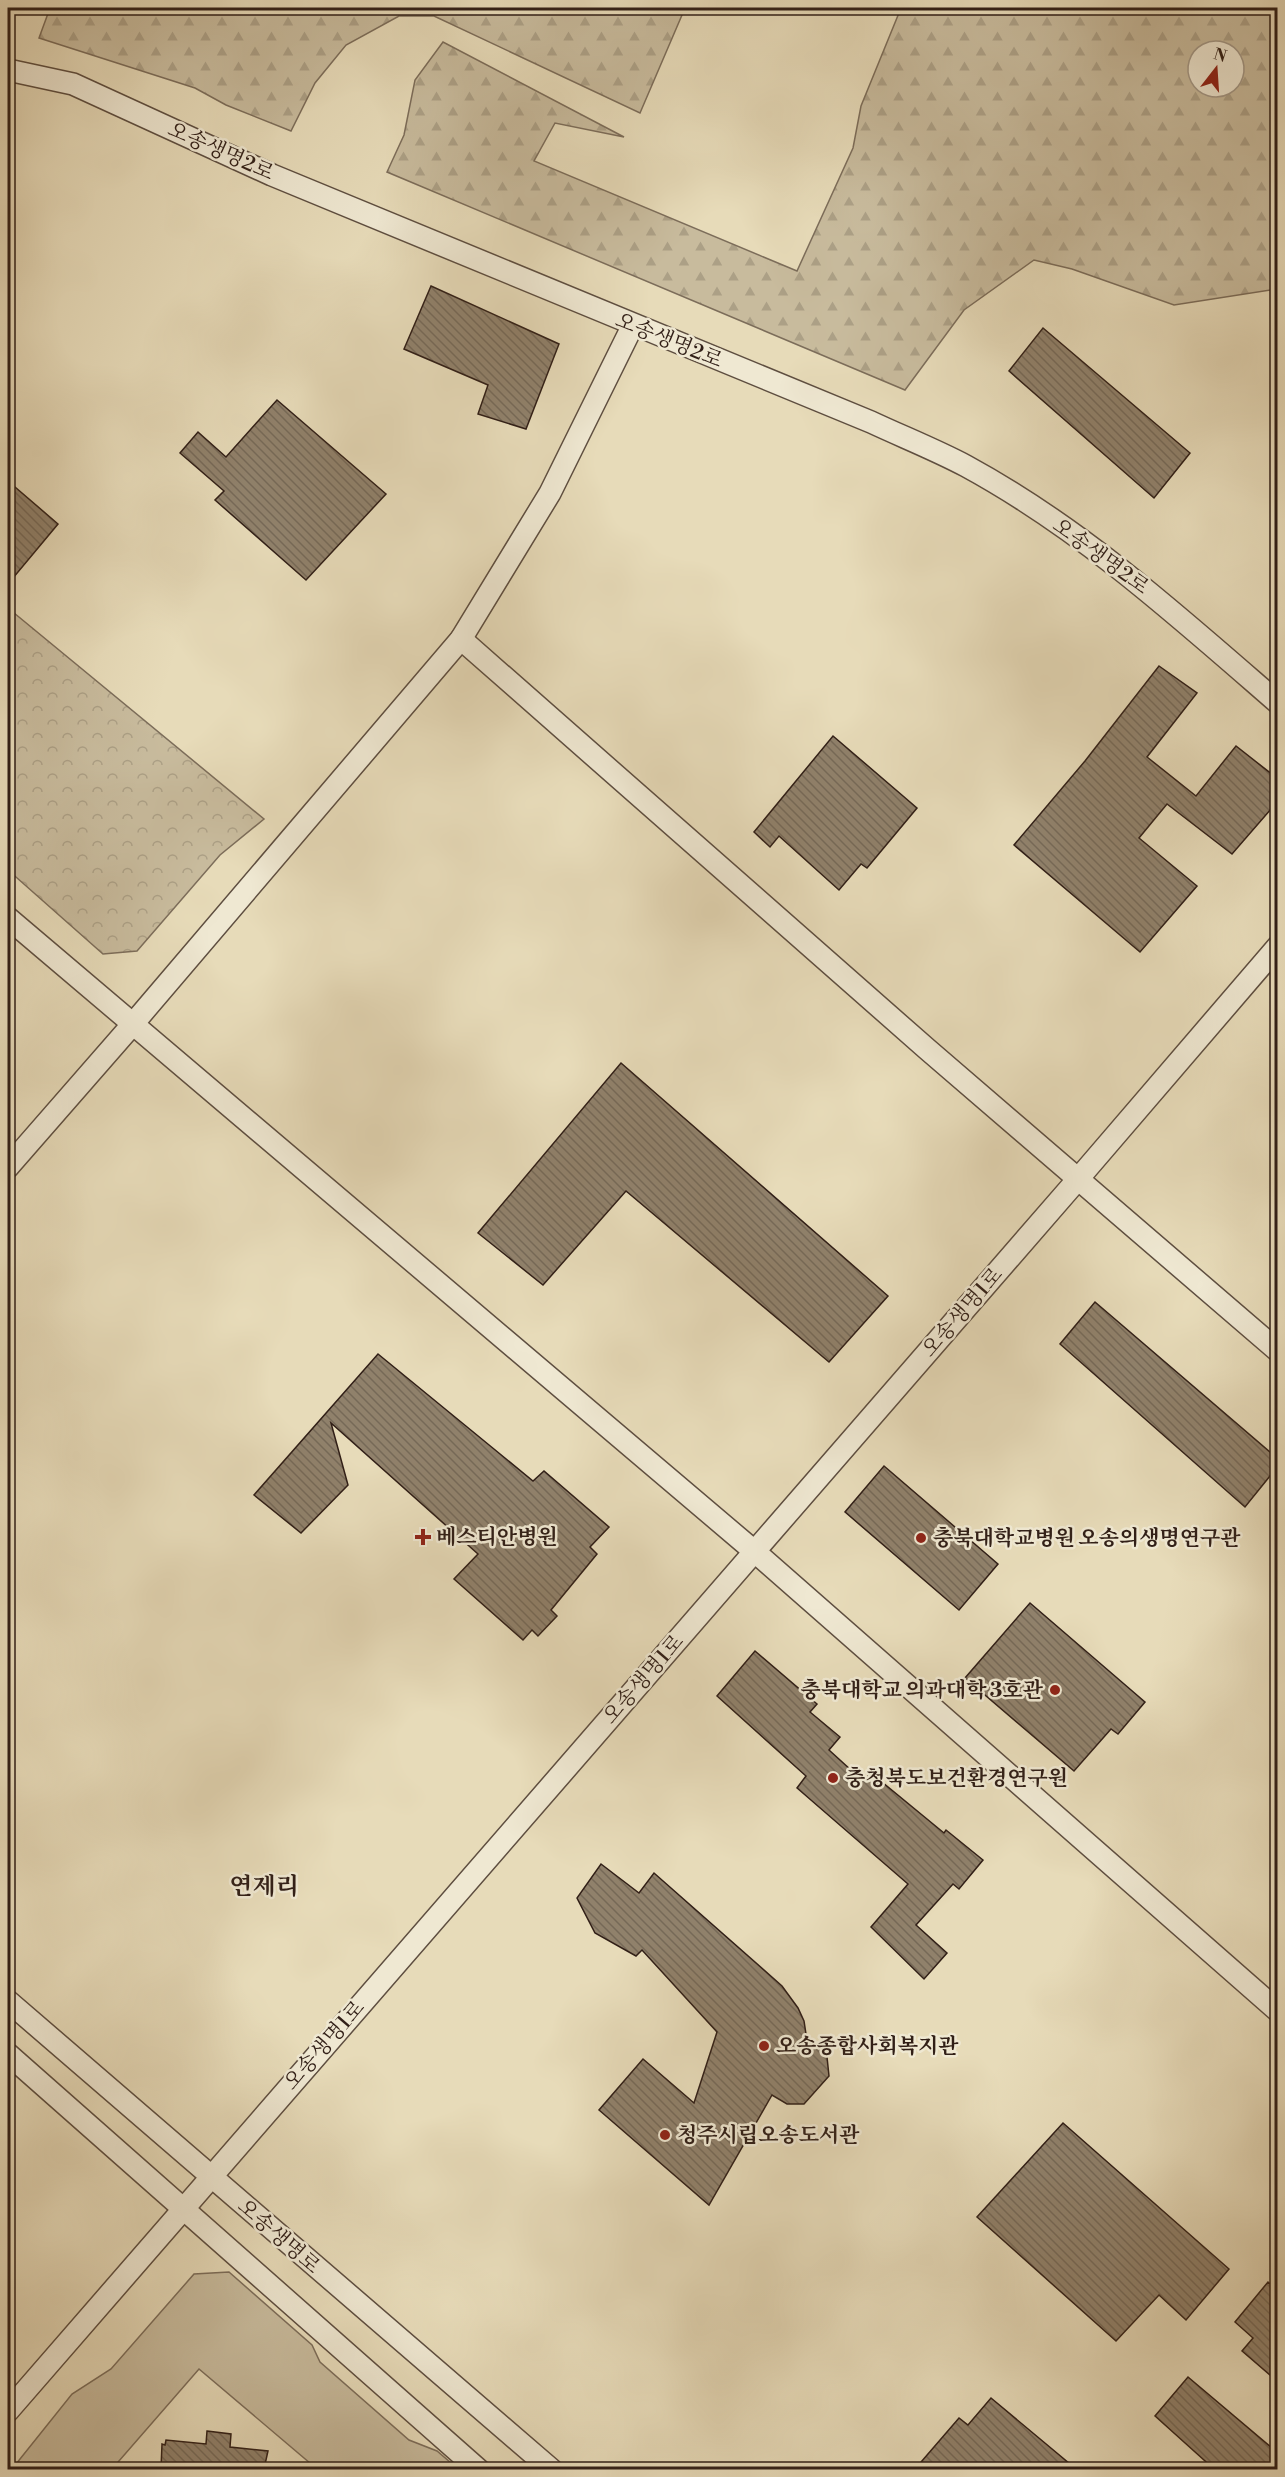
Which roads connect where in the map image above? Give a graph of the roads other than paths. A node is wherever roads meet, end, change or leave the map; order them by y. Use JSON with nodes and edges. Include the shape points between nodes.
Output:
{"nodes":[{"id":1,"x":8,"y":70,"type":"edge"},
{"id":2,"x":633,"y":325,"type":"junction"},
{"id":3,"x":461,"y":639,"type":"junction"},
{"id":4,"x":1278,"y":703,"type":"edge"},
{"id":5,"x":8,"y":918,"type":"edge"},
{"id":6,"x":1278,"y":946,"type":"edge"},
{"id":7,"x":132,"y":1025,"type":"junction"},
{"id":8,"x":8,"y":1167,"type":"edge"},
{"id":9,"x":1078,"y":1179,"type":"junction"},
{"id":10,"x":1278,"y":1351,"type":"edge"},
{"id":11,"x":754,"y":1551,"type":"junction"},
{"id":12,"x":8,"y":2001,"type":"edge"},
{"id":13,"x":1278,"y":2011,"type":"edge"},
{"id":14,"x":8,"y":2054,"type":"edge"},
{"id":15,"x":210,"y":2176,"type":"junction"},
{"id":16,"x":182,"y":2210,"type":"junction"},
{"id":17,"x":8,"y":2411,"type":"edge"},
{"id":18,"x":479,"y":2469,"type":"edge"},
{"id":19,"x":552,"y":2469,"type":"edge"}],
"edges":[{"from":1,"to":2,"type":"street","name":"오송생명2로","via":[[73,84],[272,175]]},
{"from":2,"to":3,"type":"street","via":[[550,493]]},
{"from":2,"to":4,"type":"street","name":"오송생명2로","via":[[871,422],[966,466],[1027,503],[1155,596]]},
{"from":3,"to":7,"type":"street"},
{"from":3,"to":9,"type":"street"},
{"from":5,"to":7,"type":"street"},
{"from":6,"to":9,"type":"street","name":"오송생명1로"},
{"from":7,"to":8,"type":"street"},
{"from":7,"to":11,"type":"street"},
{"from":9,"to":10,"type":"street"},
{"from":9,"to":11,"type":"street","name":"오송생명1로"},
{"from":11,"to":13,"type":"street"},
{"from":11,"to":15,"type":"street","name":"오송생명1로"},
{"from":12,"to":15,"type":"street","name":"오송생명로"},
{"from":14,"to":16,"type":"street","name":"오송생명로"},
{"from":15,"to":16,"type":"street","name":"오송생명1로"},
{"from":15,"to":19,"type":"street","name":"오송생명로"},
{"from":16,"to":17,"type":"street","name":"오송생명1로"},
{"from":16,"to":18,"type":"street","name":"오송생명로"}]}
